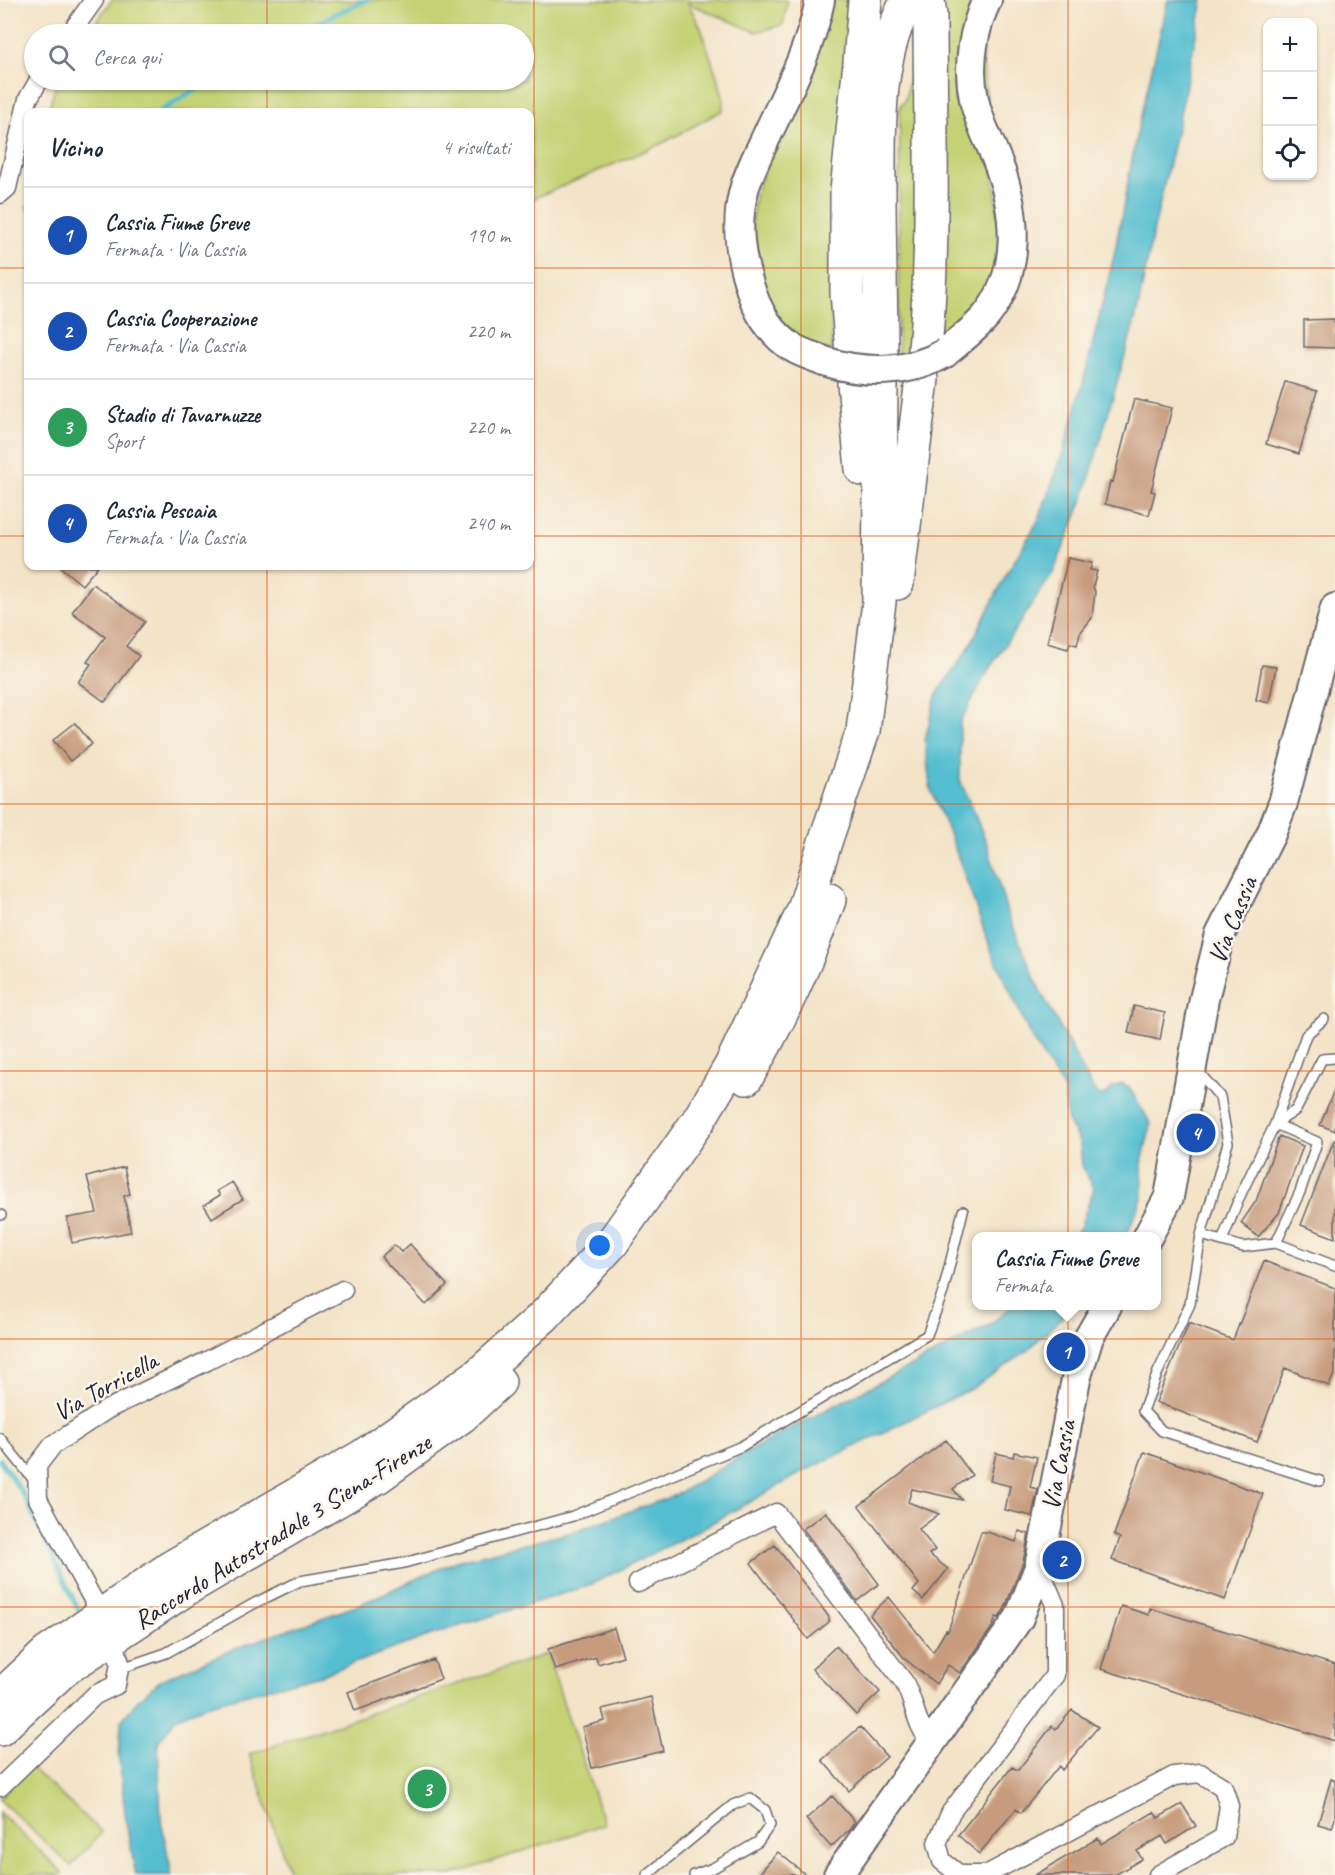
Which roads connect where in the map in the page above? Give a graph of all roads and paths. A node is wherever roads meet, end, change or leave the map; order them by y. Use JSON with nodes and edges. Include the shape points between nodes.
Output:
{"nodes":[{"id":1,"x":94,"y":0,"type":"edge"},
{"id":2,"x":820,"y":0,"type":"edge"},
{"id":3,"x":864,"y":0,"type":"edge"},
{"id":4,"x":987,"y":0,"type":"edge"},
{"id":5,"x":922,"y":5,"type":"edge"},
{"id":6,"x":77,"y":24,"type":"edge"},
{"id":7,"x":33,"y":90,"type":"edge"},
{"id":8,"x":26,"y":108,"type":"edge"},
{"id":9,"x":24,"y":116,"type":"edge"},
{"id":10,"x":0,"y":194,"type":"edge"},
{"id":11,"x":930,"y":360,"type":"junction"},
{"id":12,"x":859,"y":367,"type":"junction"},
{"id":13,"x":1335,"y":608,"type":"edge"},
{"id":14,"x":871,"y":675,"type":"junction"},
{"id":15,"x":863,"y":731,"type":"junction"},
{"id":16,"x":1324,"y":1018,"type":"dead end"},
{"id":17,"x":1335,"y":1058,"type":"edge"},
{"id":18,"x":1193,"y":1065,"type":"junction"},
{"id":19,"x":1275,"y":1124,"type":"junction"},
{"id":20,"x":963,"y":1211,"type":"dead end"},
{"id":21,"x":1150,"y":1232,"type":"edge"},
{"id":22,"x":1201,"y":1235,"type":"junction"},
{"id":23,"x":1222,"y":1241,"type":"junction"},
{"id":24,"x":1276,"y":1243,"type":"junction"},
{"id":25,"x":1335,"y":1266,"type":"edge"},
{"id":26,"x":343,"y":1290,"type":"dead end"},
{"id":27,"x":1104,"y":1310,"type":"edge"},
{"id":28,"x":0,"y":1438,"type":"edge"},
{"id":29,"x":1320,"y":1480,"type":"dead end"},
{"id":30,"x":37,"y":1485,"type":"junction"},
{"id":31,"x":1039,"y":1567,"type":"junction"},
{"id":32,"x":638,"y":1583,"type":"dead end"},
{"id":33,"x":96,"y":1605,"type":"dead end"},
{"id":34,"x":116,"y":1649,"type":"dead end"},
{"id":35,"x":119,"y":1669,"type":"junction"},
{"id":36,"x":0,"y":1697,"type":"edge"},
{"id":37,"x":0,"y":1730,"type":"edge"},
{"id":38,"x":931,"y":1744,"type":"junction"},
{"id":39,"x":0,"y":1787,"type":"edge"},
{"id":40,"x":647,"y":1875,"type":"edge"},
{"id":41,"x":694,"y":1875,"type":"edge"},
{"id":42,"x":838,"y":1875,"type":"edge"},
{"id":43,"x":986,"y":1875,"type":"edge"},
{"id":44,"x":1158,"y":1875,"type":"edge"}],
"edges":[{"from":1,"to":6,"type":"street"},
{"from":2,"to":12,"type":"main road","via":[[802,61],[752,166],[739,229],[754,301],[770,328],[794,349]]},
{"from":3,"to":12,"type":"highway","via":[[847,191],[847,293]]},
{"from":4,"to":11,"type":"main road","via":[[975,36],[972,81],[979,118],[999,166],[1011,211],[1011,261],[1002,291],[986,315]]},
{"from":5,"to":11,"type":"highway"},
{"from":5,"to":12,"type":"highway","name":"Raccordo Autostradale 3 Siena-Firenze","via":[[897,19],[884,74]]},
{"from":7,"to":8,"type":"street"},
{"from":9,"to":10,"type":"street","via":[[7,188]]},
{"from":11,"to":12,"type":"main road","bridge":true,"via":[[886,370],[851,368]]},
{"from":11,"to":14,"type":"highway","via":[[898,579]]},
{"from":12,"to":14,"type":"highway","name":"Raccordo Autostradale 3 Siena-Firenze","via":[[879,602]]},
{"from":13,"to":18,"type":"main road","name":"Via Cassia","via":[[1283,803],[1220,935]]},
{"from":14,"to":15,"type":"highway","name":"Raccordo Autostradale 3 Siena-Firenze"},
{"from":15,"to":36,"type":"highway","name":"Raccordo Autostradale 3 Siena-Firenze","via":[[804,910],[731,1066],[698,1121],[612,1243],[543,1317],[470,1381],[363,1456],[170,1568],[47,1653]]},
{"from":15,"to":37,"type":"highway","name":"Raccordo Autostradale 3 Siena-Firenze","via":[[861,791],[851,836],[811,951],[783,1012],[717,1129],[655,1219],[604,1279],[544,1342],[462,1416],[379,1476],[186,1589],[65,1669]]},
{"from":16,"to":19,"type":"lane","via":[[1306,1035]]},
{"from":17,"to":19,"type":"lane","via":[[1322,1059],[1296,1110]]},
{"from":18,"to":21,"type":"main road","name":"Via Cassia","via":[[1169,1197]]},
{"from":18,"to":22,"type":"lane","via":[[1220,1097],[1228,1143]]},
{"from":19,"to":23,"type":"lane"},
{"from":19,"to":24,"type":"lane","via":[[1317,1142],[1300,1192]]},
{"from":20,"to":35,"type":"lane","via":[[943,1292],[927,1335],[742,1446],[573,1516],[404,1563],[300,1581],[166,1653]]},
{"from":22,"to":23,"type":"lane"},
{"from":22,"to":29,"type":"lane","via":[[1190,1304],[1143,1411],[1162,1431]]},
{"from":23,"to":24,"type":"lane","via":[[1243,1247]]},
{"from":24,"to":25,"type":"lane"},
{"from":26,"to":30,"type":"street","name":"Via Torricella","via":[[108,1409],[53,1445],[37,1466]]},
{"from":27,"to":31,"type":"main road","name":"Via Cassia","via":[[1089,1336],[1076,1379]]},
{"from":28,"to":30,"type":"lane"},
{"from":30,"to":33,"type":"street","via":[[38,1499]]},
{"from":31,"to":38,"type":"main road","name":"Via Cassia","via":[[1019,1618]]},
{"from":31,"to":43,"type":"street","via":[[1055,1605],[1055,1675],[951,1812],[937,1843],[942,1861],[960,1875]]},
{"from":32,"to":38,"type":"street","via":[[776,1514],[904,1682],[921,1731]]},
{"from":34,"to":35,"type":"street"},
{"from":35,"to":39,"type":"street","via":[[116,1685],[95,1695]]},
{"from":38,"to":42,"type":"main road","name":"Via Cassia"},
{"from":40,"to":41,"type":"lane","via":[[733,1805],[750,1798],[765,1810],[770,1825],[758,1842]]},
{"from":43,"to":44,"type":"street","via":[[1173,1776],[1200,1773],[1223,1787],[1229,1806],[1224,1837]]}]}
